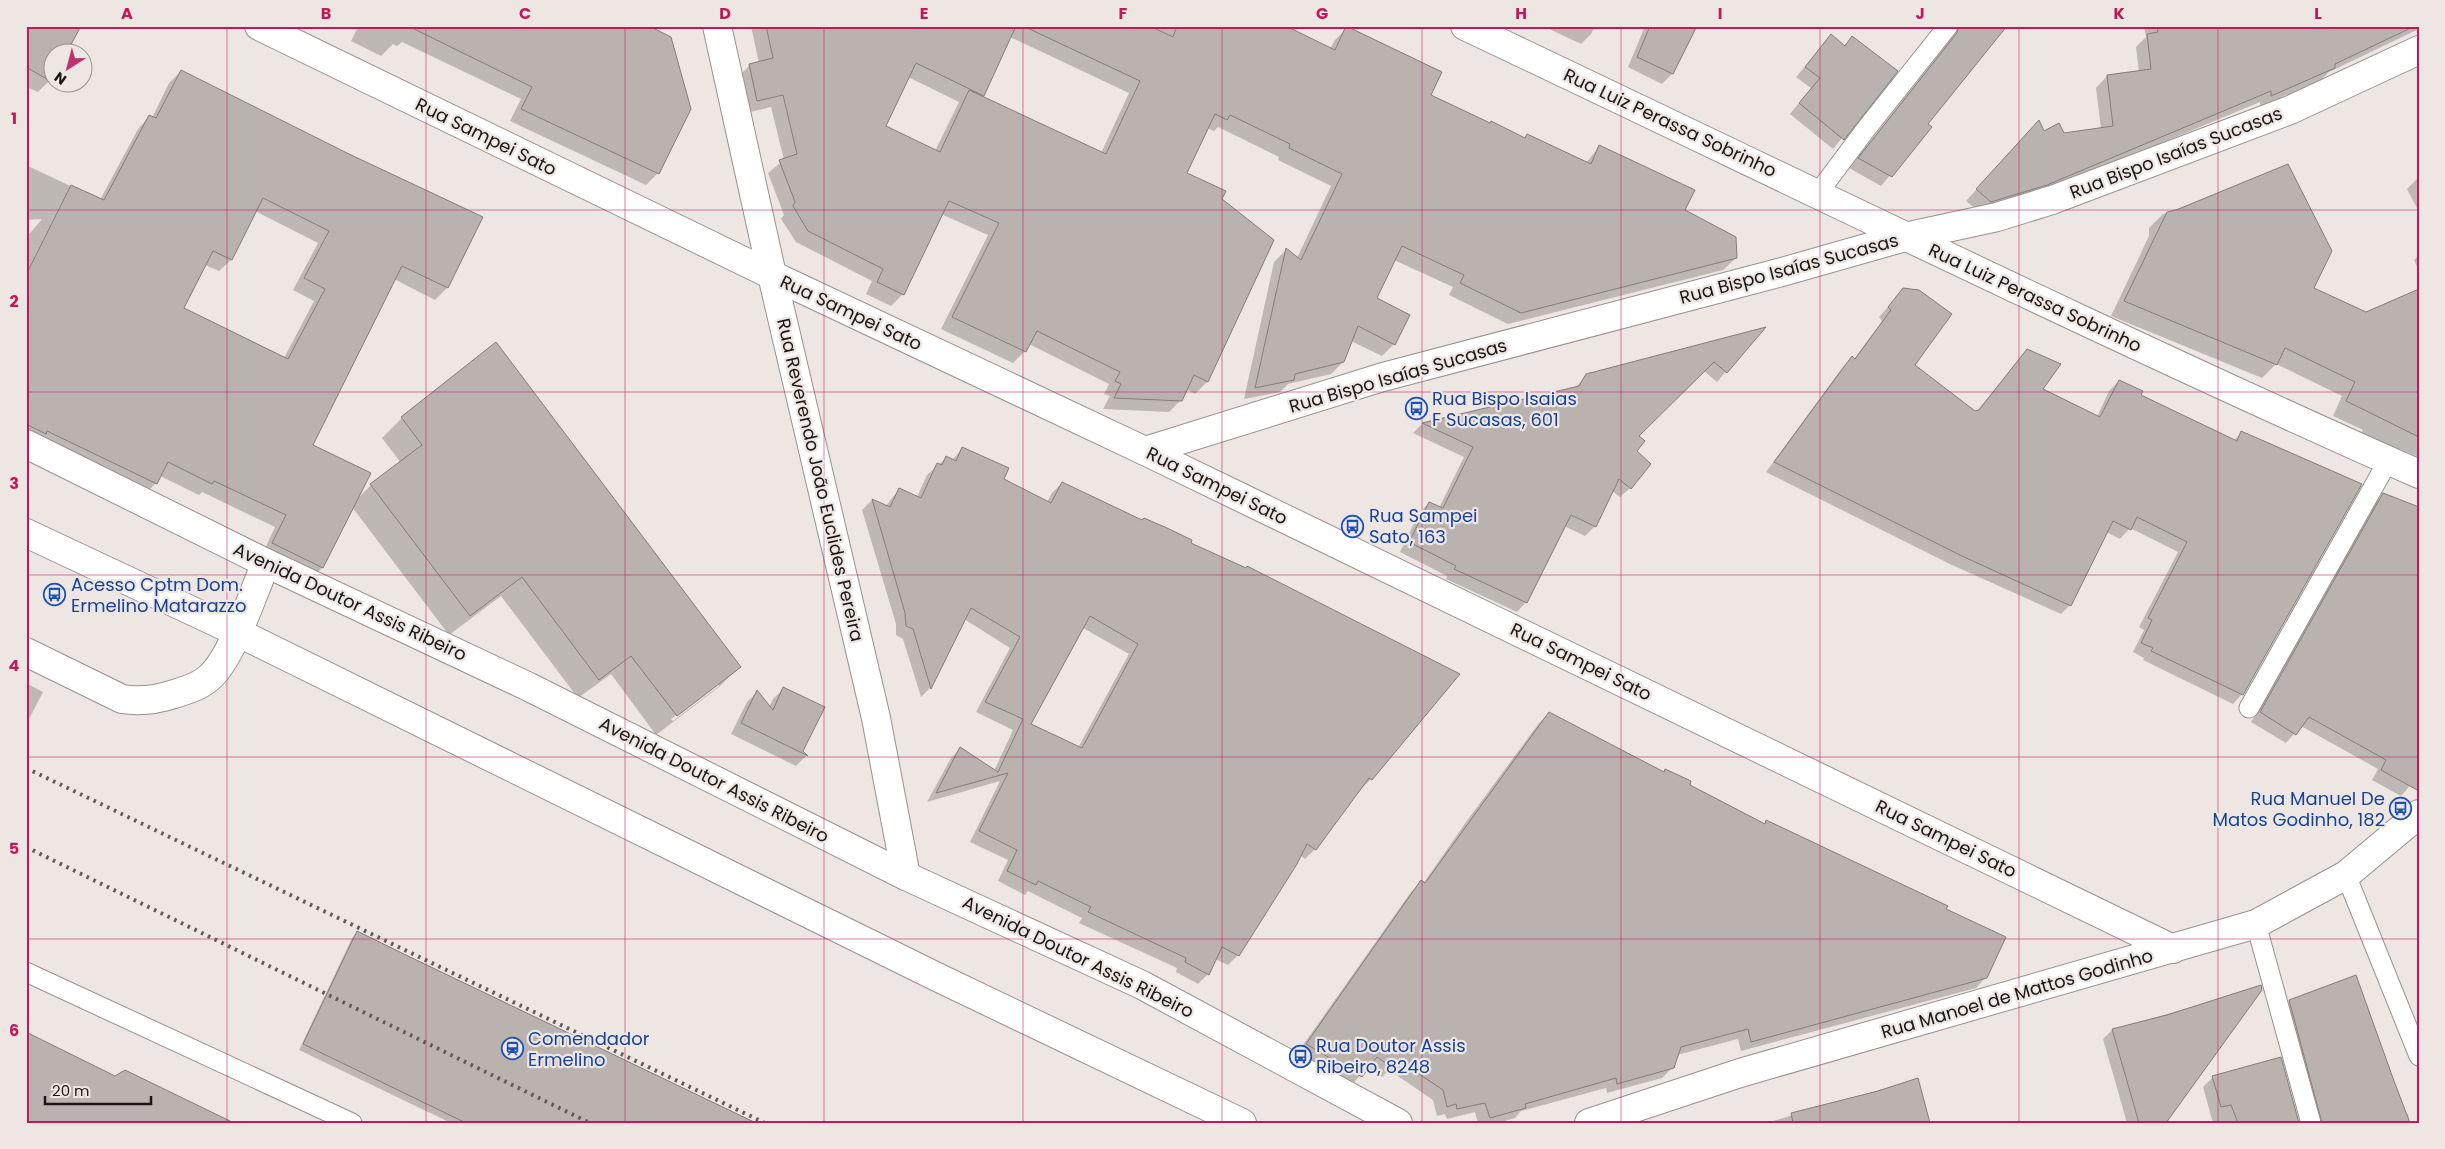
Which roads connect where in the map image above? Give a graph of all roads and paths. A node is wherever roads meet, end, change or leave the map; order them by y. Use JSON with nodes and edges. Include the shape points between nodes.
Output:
{"nodes":[{"id":1,"x":259,"y":26,"type":"edge"},
{"id":2,"x":717,"y":26,"type":"edge"},
{"id":3,"x":1464,"y":26,"type":"edge"},
{"id":4,"x":1948,"y":26,"type":"edge"},
{"id":5,"x":2419,"y":50,"type":"edge"},
{"id":6,"x":1818,"y":193,"type":"junction"},
{"id":7,"x":1905,"y":237,"type":"junction"},
{"id":8,"x":772,"y":275,"type":"junction"},
{"id":9,"x":26,"y":444,"type":"edge"},
{"id":10,"x":1145,"y":451,"type":"junction"},
{"id":11,"x":2388,"y":461,"type":"junction"},
{"id":12,"x":2419,"y":474,"type":"edge"},
{"id":13,"x":26,"y":533,"type":"edge"},
{"id":14,"x":266,"y":563,"type":"junction"},
{"id":15,"x":236,"y":632,"type":"junction"},
{"id":16,"x":26,"y":652,"type":"edge"},
{"id":17,"x":2249,"y":708,"type":"dead end"},
{"id":18,"x":2419,"y":814,"type":"edge"},
{"id":19,"x":2346,"y":875,"type":"junction"},
{"id":20,"x":906,"y":876,"type":"junction"},
{"id":21,"x":2256,"y":924,"type":"junction"},
{"id":22,"x":2173,"y":949,"type":"junction"},
{"id":23,"x":26,"y":972,"type":"edge"},
{"id":24,"x":2419,"y":1056,"type":"edge"},
{"id":25,"x":352,"y":1123,"type":"edge"},
{"id":26,"x":1242,"y":1123,"type":"edge"},
{"id":27,"x":1398,"y":1123,"type":"edge"},
{"id":28,"x":1590,"y":1123,"type":"edge"},
{"id":29,"x":2311,"y":1123,"type":"edge"}],
"edges":[{"from":1,"to":8,"type":"street","name":"Rua Sampei Sato"},
{"from":2,"to":8,"type":"street","name":"Rua Reverendo João Euclides Pereira"},
{"from":3,"to":6,"type":"street","name":"Rua Luiz Perassa Sobrinho"},
{"from":4,"to":6,"type":"lane"},
{"from":5,"to":7,"type":"street","name":"Rua Bispo Isaías Sucasas","via":[[2290,110],[2052,200],[1996,217]]},
{"from":6,"to":7,"type":"street","name":"Rua Luiz Perassa Sobrinho"},
{"from":7,"to":10,"type":"street","name":"Rua Bispo Isaías Sucasas","via":[[1383,377]]},
{"from":7,"to":11,"type":"street","name":"Rua Luiz Perassa Sobrinho"},
{"from":8,"to":10,"type":"street","name":"Rua Sampei Sato"},
{"from":8,"to":20,"type":"street","name":"Rua Reverendo João Euclides Pereira","via":[[876,718]]},
{"from":9,"to":14,"type":"street","name":"Avenida Doutor Assis Ribeiro"},
{"from":10,"to":22,"type":"street","name":"Rua Sampei Sato"},
{"from":11,"to":12,"type":"street","name":"Rua Luiz Perassa Sobrinho"},
{"from":11,"to":17,"type":"lane"},
{"from":13,"to":15,"type":"street"},
{"from":14,"to":15,"type":"street"},
{"from":14,"to":20,"type":"street","name":"Avenida Doutor Assis Ribeiro","via":[[529,687]]},
{"from":15,"to":16,"type":"street","via":[[225,659],[200,685],[136,702],[122,699]]},
{"from":15,"to":26,"type":"street","via":[[936,977]]},
{"from":18,"to":19,"type":"street","name":"Rua Manoel de Mattos Godinho"},
{"from":19,"to":21,"type":"street","name":"Rua Manoel de Mattos Godinho"},
{"from":19,"to":24,"type":"lane"},
{"from":20,"to":27,"type":"street","name":"Avenida Doutor Assis Ribeiro","via":[[1142,985]]},
{"from":21,"to":22,"type":"street","name":"Rua Manoel de Mattos Godinho"},
{"from":21,"to":29,"type":"lane"},
{"from":22,"to":28,"type":"street","name":"Rua Manoel de Mattos Godinho","via":[[1740,1073]]},
{"from":23,"to":25,"type":"lane"}]}
